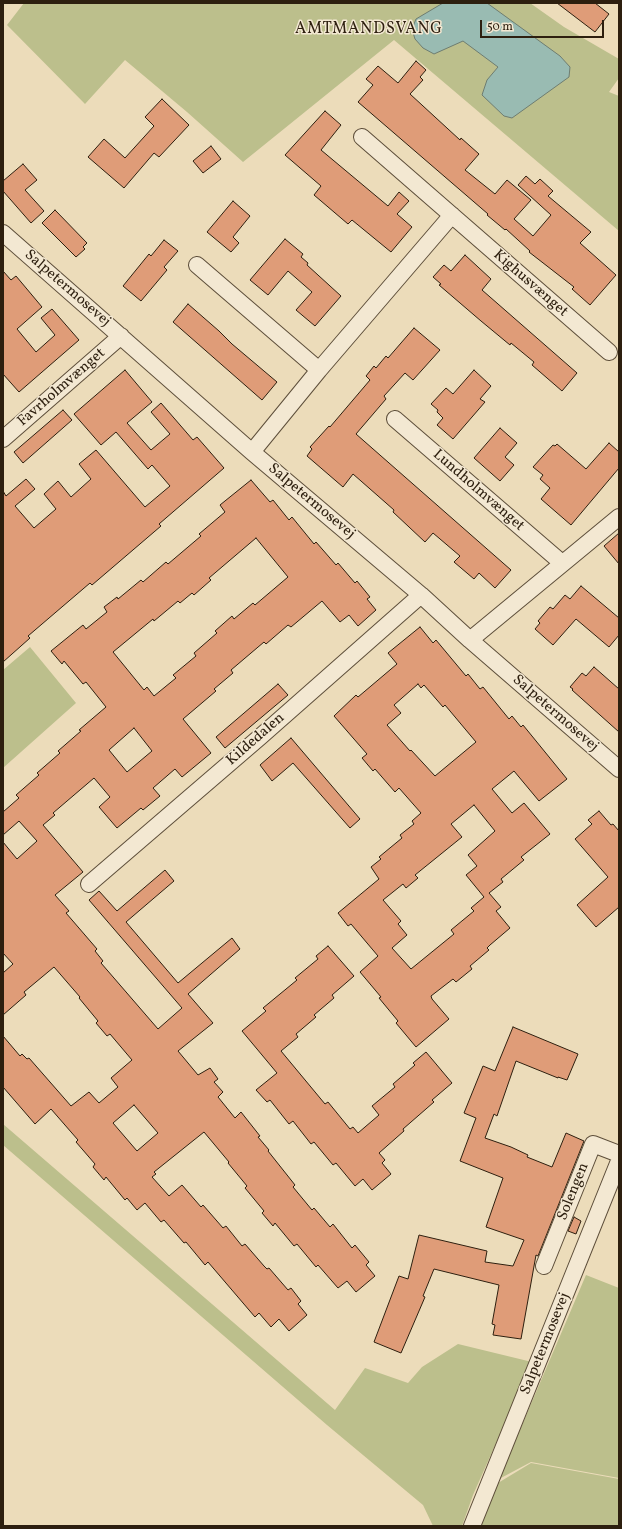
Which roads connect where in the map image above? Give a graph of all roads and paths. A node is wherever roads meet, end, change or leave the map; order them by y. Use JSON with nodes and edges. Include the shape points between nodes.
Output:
{"nodes":[{"id":1,"x":362,"y":136,"type":"dead end"},
{"id":2,"x":452,"y":215,"type":"junction"},
{"id":3,"x":3,"y":233,"type":"edge"},
{"id":4,"x":197,"y":265,"type":"dead end"},
{"id":5,"x":122,"y":336,"type":"junction"},
{"id":6,"x":609,"y":352,"type":"dead end"},
{"id":7,"x":319,"y":370,"type":"junction"},
{"id":8,"x":395,"y":419,"type":"dead end"},
{"id":9,"x":3,"y":439,"type":"edge"},
{"id":10,"x":252,"y":452,"type":"junction"},
{"id":11,"x":619,"y":517,"type":"edge"},
{"id":12,"x":562,"y":564,"type":"junction"},
{"id":13,"x":421,"y":595,"type":"junction"},
{"id":14,"x":470,"y":640,"type":"junction"},
{"id":15,"x":619,"y":769,"type":"edge"},
{"id":16,"x":89,"y":884,"type":"dead end"},
{"id":17,"x":619,"y":1154,"type":"edge"},
{"id":18,"x":619,"y":1161,"type":"edge"},
{"id":19,"x":544,"y":1266,"type":"dead end"},
{"id":20,"x":472,"y":1526,"type":"edge"}],
"edges":[{"from":1,"to":2,"type":"street","name":"Kighusvænget"},
{"from":2,"to":6,"type":"street","name":"Kighusvænget"},
{"from":2,"to":7,"type":"street"},
{"from":3,"to":5,"type":"street","name":"Salpetermosevej"},
{"from":4,"to":7,"type":"street"},
{"from":5,"to":9,"type":"street","name":"Favrholmvænget"},
{"from":5,"to":10,"type":"street","name":"Salpetermosevej"},
{"from":7,"to":10,"type":"street"},
{"from":8,"to":12,"type":"street","name":"Lundholmvænget"},
{"from":10,"to":13,"type":"street","name":"Salpetermosevej"},
{"from":11,"to":12,"type":"street"},
{"from":12,"to":14,"type":"street"},
{"from":13,"to":14,"type":"street","name":"Salpetermosevej"},
{"from":13,"to":16,"type":"street","name":"Kildedalen"},
{"from":14,"to":15,"type":"street","name":"Salpetermosevej"},
{"from":17,"to":19,"type":"street","name":"Solengen","via":[[593,1144]]},
{"from":18,"to":20,"type":"street","name":"Salpetermosevej"}]}
